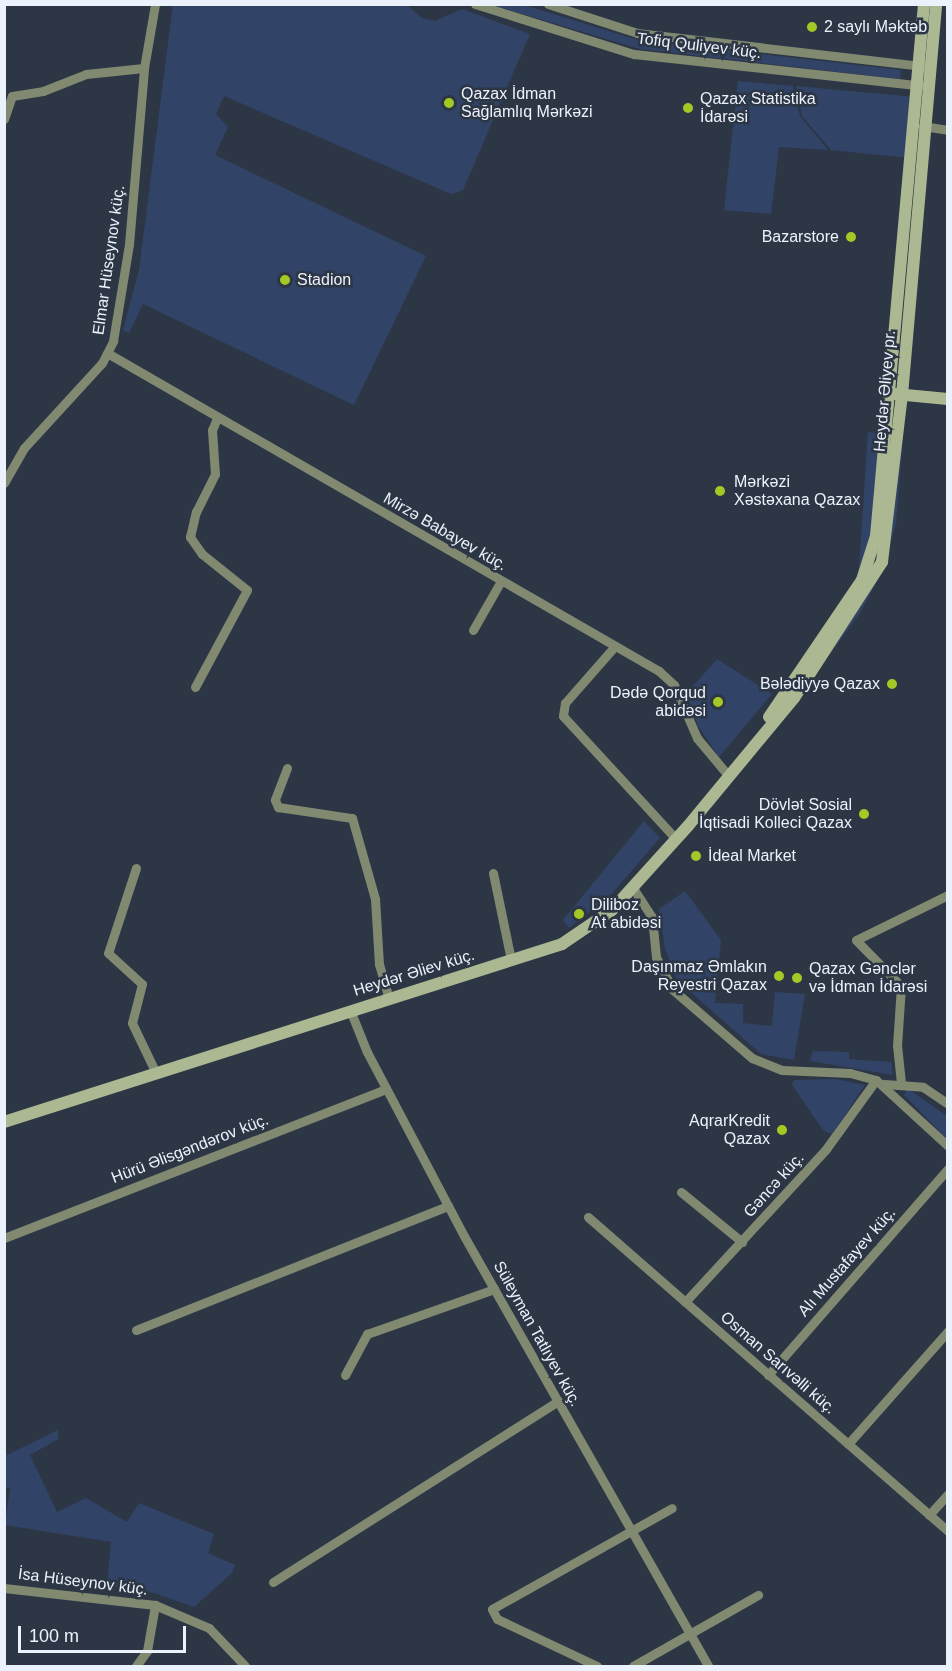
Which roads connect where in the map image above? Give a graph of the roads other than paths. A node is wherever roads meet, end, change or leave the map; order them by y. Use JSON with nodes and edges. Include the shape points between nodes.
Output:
{"nodes":[{"id":1,"x":155,"y":4,"type":"edge"},
{"id":2,"x":475,"y":4,"type":"edge"},
{"id":3,"x":548,"y":4,"type":"edge"},
{"id":4,"x":924,"y":4,"type":"edge"},
{"id":5,"x":936,"y":4,"type":"edge"},
{"id":6,"x":923,"y":66,"type":"junction"},
{"id":7,"x":144,"y":68,"type":"junction"},
{"id":8,"x":922,"y":86,"type":"junction"},
{"id":9,"x":4,"y":119,"type":"edge"},
{"id":10,"x":923,"y":126,"type":"junction"},
{"id":11,"x":948,"y":130,"type":"edge"},
{"id":12,"x":109,"y":354,"type":"junction"},
{"id":13,"x":897,"y":394,"type":"junction"},
{"id":14,"x":948,"y":399,"type":"edge"},
{"id":15,"x":217,"y":418,"type":"junction"},
{"id":16,"x":4,"y":483,"type":"edge"},
{"id":17,"x":501,"y":581,"type":"junction"},
{"id":18,"x":473,"y":630,"type":"dead end"},
{"id":19,"x":615,"y":646,"type":"junction"},
{"id":20,"x":195,"y":687,"type":"dead end"},
{"id":21,"x":287,"y":768,"type":"dead end"},
{"id":22,"x":727,"y":774,"type":"junction"},
{"id":23,"x":676,"y":839,"type":"junction"},
{"id":24,"x":136,"y":868,"type":"dead end"},
{"id":25,"x":493,"y":873,"type":"dead end"},
{"id":26,"x":633,"y":888,"type":"junction"},
{"id":27,"x":948,"y":895,"type":"edge"},
{"id":28,"x":512,"y":960,"type":"junction"},
{"id":29,"x":389,"y":998,"type":"junction"},
{"id":30,"x":350,"y":1010,"type":"junction"},
{"id":31,"x":156,"y":1073,"type":"junction"},
{"id":32,"x":880,"y":1082,"type":"junction"},
{"id":33,"x":901,"y":1083,"type":"junction"},
{"id":34,"x":386,"y":1089,"type":"junction"},
{"id":35,"x":948,"y":1104,"type":"edge"},
{"id":36,"x":4,"y":1122,"type":"edge"},
{"id":37,"x":948,"y":1146,"type":"edge"},
{"id":38,"x":948,"y":1169,"type":"edge"},
{"id":39,"x":681,"y":1192,"type":"dead end"},
{"id":40,"x":448,"y":1206,"type":"junction"},
{"id":41,"x":588,"y":1218,"type":"dead end"},
{"id":42,"x":4,"y":1238,"type":"edge"},
{"id":43,"x":742,"y":1242,"type":"junction"},
{"id":44,"x":494,"y":1289,"type":"junction"},
{"id":45,"x":686,"y":1302,"type":"junction"},
{"id":46,"x":136,"y":1330,"type":"dead end"},
{"id":47,"x":948,"y":1331,"type":"edge"},
{"id":48,"x":345,"y":1375,"type":"dead end"},
{"id":49,"x":768,"y":1375,"type":"junction"},
{"id":50,"x":558,"y":1401,"type":"junction"},
{"id":51,"x":848,"y":1444,"type":"junction"},
{"id":52,"x":948,"y":1494,"type":"edge"},
{"id":53,"x":672,"y":1508,"type":"dead end"},
{"id":54,"x":929,"y":1515,"type":"junction"},
{"id":55,"x":632,"y":1531,"type":"junction"},
{"id":56,"x":948,"y":1531,"type":"edge"},
{"id":57,"x":273,"y":1582,"type":"dead end"},
{"id":58,"x":4,"y":1588,"type":"edge"},
{"id":59,"x":758,"y":1595,"type":"dead end"},
{"id":60,"x":155,"y":1605,"type":"junction"},
{"id":61,"x":689,"y":1634,"type":"junction"},
{"id":62,"x":136,"y":1666,"type":"edge"},
{"id":63,"x":245,"y":1666,"type":"edge"},
{"id":64,"x":597,"y":1666,"type":"edge"},
{"id":65,"x":633,"y":1666,"type":"edge"},
{"id":66,"x":708,"y":1666,"type":"edge"}],
"edges":[{"from":1,"to":7,"type":"street","name":"Elmar Hüseynov küç."},
{"from":2,"to":8,"type":"street","name":"Tofiq Quliyev küç.","via":[[633,54]]},
{"from":3,"to":6,"type":"street","name":"Tofiq Quliyev küç.","via":[[637,33]]},
{"from":4,"to":6,"type":"main road"},
{"from":5,"to":6,"type":"main road"},
{"from":6,"to":8,"type":"main road"},
{"from":7,"to":9,"type":"street","via":[[86,74],[43,91],[12,96]]},
{"from":7,"to":12,"type":"street","name":"Elmar Hüseynov küç.","via":[[129,244]]},
{"from":8,"to":10,"type":"main road","name":"Heydər Əliyev pr."},
{"from":8,"to":13,"type":"main road"},
{"from":10,"to":11,"type":"street"},
{"from":10,"to":13,"type":"main road","name":"Heydər Əliyev pr."},
{"from":12,"to":15,"type":"street","name":"Mirzə Babayev küç."},
{"from":12,"to":16,"type":"street","name":"Elmar Hüseynov küç.","via":[[24,448]]},
{"from":13,"to":14,"type":"main road"},
{"from":13,"to":22,"type":"main road","name":"Heydər Əliev küç.","via":[[877,526],[862,580],[756,739]]},
{"from":15,"to":17,"type":"street","name":"Mirzə Babayev küç."},
{"from":15,"to":20,"type":"street","via":[[212,430],[215,474],[196,512],[190,537],[202,554],[247,590]]},
{"from":17,"to":18,"type":"street"},
{"from":17,"to":19,"type":"street","name":"Mirzə Babayev küç."},
{"from":19,"to":22,"type":"street","name":"Mirzə Babayev küç.","via":[[674,685],[700,743]]},
{"from":19,"to":23,"type":"street","via":[[566,703],[563,716]]},
{"from":21,"to":29,"type":"street","via":[[275,800],[278,807],[352,818],[375,899],[378,964]]},
{"from":22,"to":23,"type":"main road","name":"Heydər Əliev küç."},
{"from":23,"to":26,"type":"main road","name":"Heydər Əliev küç."},
{"from":24,"to":31,"type":"street","via":[[108,953],[141,984],[132,1023]]},
{"from":25,"to":28,"type":"street"},
{"from":26,"to":28,"type":"main road","name":"Heydər Əliev küç.","via":[[582,934]]},
{"from":26,"to":32,"type":"street","via":[[652,917],[656,957],[672,988],[752,1058],[782,1070],[850,1073]]},
{"from":27,"to":33,"type":"street","via":[[856,940],[901,986],[897,1046]]},
{"from":28,"to":29,"type":"main road","name":"Heydər Əliev küç."},
{"from":29,"to":30,"type":"main road","name":"Heydər Əliev küç."},
{"from":30,"to":31,"type":"main road","name":"Heydər Əliev küç."},
{"from":30,"to":34,"type":"street","name":"Süleyman Tatlıyev küç."},
{"from":31,"to":36,"type":"main road","name":"Heydər Əliev küç."},
{"from":32,"to":33,"type":"street"},
{"from":32,"to":37,"type":"street"},
{"from":32,"to":43,"type":"street","name":"Gəncə küç."},
{"from":33,"to":35,"type":"street","via":[[923,1087]]},
{"from":34,"to":40,"type":"street","name":"Süleyman Tatlıyev küç."},
{"from":34,"to":42,"type":"street","name":"Hürü Əlisgəndərov küç."},
{"from":38,"to":49,"type":"street","name":"Alı Mustafayev küç."},
{"from":39,"to":43,"type":"street"},
{"from":40,"to":44,"type":"street","name":"Süleyman Tatlıyev küç."},
{"from":40,"to":46,"type":"street"},
{"from":41,"to":45,"type":"street","name":"Osman Sarıvəlli küç."},
{"from":43,"to":45,"type":"street","name":"Gəncə küç."},
{"from":44,"to":48,"type":"street","via":[[367,1334]]},
{"from":44,"to":50,"type":"street","name":"Süleyman Tatlıyev küç."},
{"from":45,"to":49,"type":"street","name":"Osman Sarıvəlli küç."},
{"from":47,"to":51,"type":"street"},
{"from":49,"to":51,"type":"street","name":"Osman Sarıvəlli küç."},
{"from":50,"to":55,"type":"street","name":"Süleyman Tatlıyev küç."},
{"from":50,"to":57,"type":"street"},
{"from":51,"to":54,"type":"street","name":"Osman Sarıvəlli küç."},
{"from":52,"to":54,"type":"street"},
{"from":53,"to":55,"type":"street"},
{"from":54,"to":56,"type":"street","name":"Osman Sarıvəlli küç."},
{"from":55,"to":61,"type":"street","name":"Süleyman Tatlıyev küç."},
{"from":55,"to":64,"type":"street","via":[[492,1609],[497,1619]]},
{"from":58,"to":60,"type":"street","name":"İsa Hüseynov küç."},
{"from":59,"to":61,"type":"street"},
{"from":60,"to":62,"type":"street","via":[[147,1651]]},
{"from":60,"to":63,"type":"street","name":"İsa Hüseynov küç.","via":[[209,1628]]},
{"from":61,"to":65,"type":"street"},
{"from":61,"to":66,"type":"street","name":"Süleyman Tatlıyev küç."}]}
